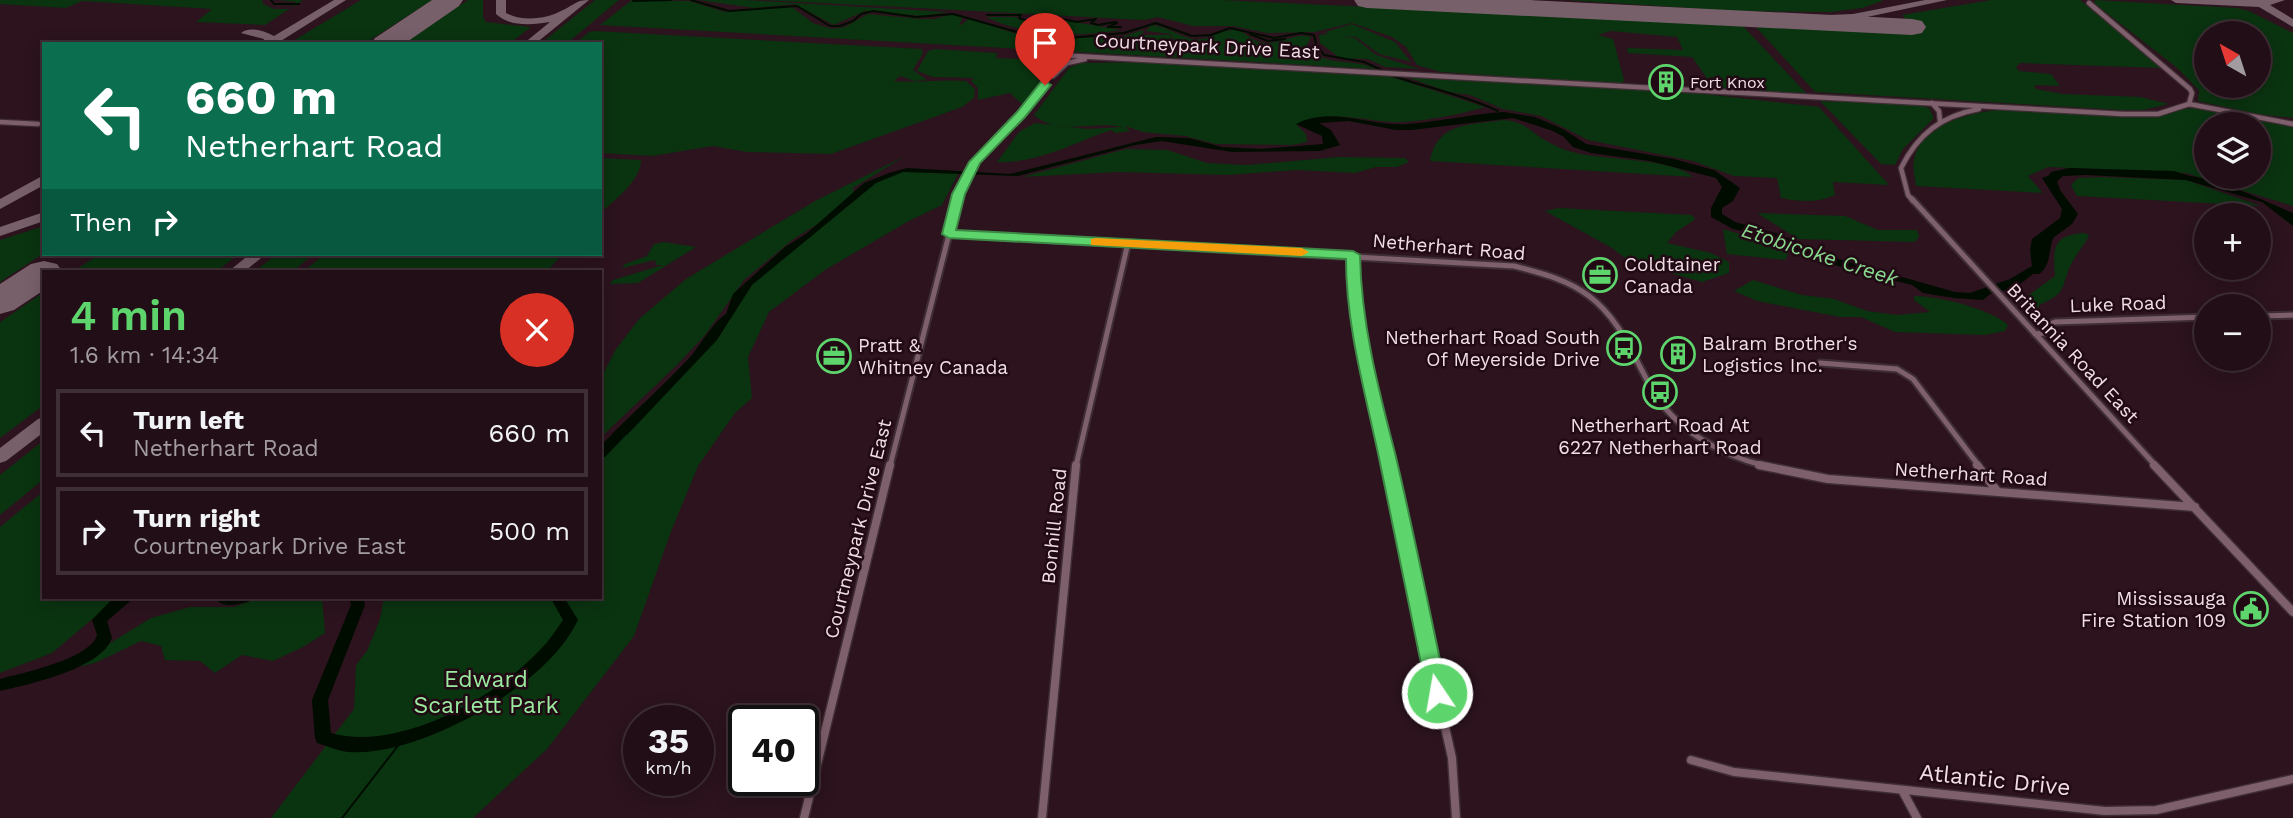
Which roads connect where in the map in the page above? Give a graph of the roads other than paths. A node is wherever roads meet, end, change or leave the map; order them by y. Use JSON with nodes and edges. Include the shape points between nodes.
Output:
{"nodes":[{"id":1,"x":2089,"y":3,"type":"dead end"},
{"id":2,"x":1119,"y":58,"type":"junction"},
{"id":3,"x":1051,"y":77,"type":"junction"},
{"id":4,"x":1932,"y":103,"type":"junction"},
{"id":5,"x":2189,"y":104,"type":"junction"},
{"id":6,"x":2002,"y":107,"type":"junction"},
{"id":7,"x":1940,"y":121,"type":"junction"},
{"id":8,"x":0,"y":122,"type":"edge"},
{"id":9,"x":37,"y":124,"type":"dead end"},
{"id":10,"x":2293,"y":124,"type":"edge"},
{"id":11,"x":949,"y":234,"type":"junction"},
{"id":12,"x":1128,"y":243,"type":"junction"},
{"id":13,"x":1353,"y":255,"type":"junction"},
{"id":14,"x":2293,"y":315,"type":"edge"},
{"id":15,"x":2271,"y":316,"type":"edge"},
{"id":16,"x":2194,"y":317,"type":"edge"},
{"id":17,"x":2035,"y":334,"type":"junction"},
{"id":18,"x":1820,"y":363,"type":"dead end"},
{"id":19,"x":1997,"y":491,"type":"junction"},
{"id":20,"x":2195,"y":507,"type":"junction"},
{"id":21,"x":2293,"y":611,"type":"edge"},
{"id":22,"x":1691,"y":760,"type":"dead end"},
{"id":23,"x":2293,"y":779,"type":"edge"},
{"id":24,"x":1902,"y":790,"type":"junction"},
{"id":25,"x":804,"y":818,"type":"edge"},
{"id":26,"x":1042,"y":818,"type":"edge"},
{"id":27,"x":1456,"y":818,"type":"edge"},
{"id":28,"x":1917,"y":818,"type":"edge"}],
"edges":[{"from":1,"to":5,"type":"street","via":[[2186,86]]},
{"from":2,"to":3,"type":"street","via":[[1076,60]]},
{"from":2,"to":3,"type":"street","name":"Courtneypark Drive East","via":[[1058,55]]},
{"from":2,"to":4,"type":"street","name":"Courtneypark Drive East"},
{"from":3,"to":11,"type":"street","name":"Courtneypark Drive East","via":[[981,155],[959,194]]},
{"from":4,"to":6,"type":"street","name":"Courtneypark Drive East"},
{"from":4,"to":7,"type":"street"},
{"from":5,"to":6,"type":"street","via":[[2171,112],[2141,115]]},
{"from":5,"to":10,"type":"street"},
{"from":6,"to":7,"type":"street","via":[[1961,112]]},
{"from":7,"to":17,"type":"street","name":"Britannia Road East","via":[[1905,158],[1901,168],[1908,195]]},
{"from":8,"to":9,"type":"street"},
{"from":11,"to":12,"type":"street","name":"Netherhart Road"},
{"from":11,"to":25,"type":"street","name":"Courtneypark Drive East"},
{"from":12,"to":13,"type":"street","name":"Netherhart Road"},
{"from":12,"to":26,"type":"street","name":"Bonhill Road","via":[[1074,475]]},
{"from":13,"to":19,"type":"street","name":"Netherhart Road","via":[[1514,266],[1564,281],[1612,316],[1660,403],[1675,419],[1738,458],[1802,476]]},
{"from":13,"to":27,"type":"street","via":[[1353,290],[1376,416],[1452,754]]},
{"from":14,"to":15,"type":"street"},
{"from":16,"to":17,"type":"street","name":"Luke Road","via":[[2055,322],[2043,334]]},
{"from":17,"to":20,"type":"street","name":"Britannia Road East"},
{"from":18,"to":19,"type":"street","via":[[1897,369],[1913,379]]},
{"from":19,"to":20,"type":"street","name":"Netherhart Road"},
{"from":20,"to":21,"type":"street","name":"Britannia Road East"},
{"from":22,"to":24,"type":"street","name":"Atlantic Drive","via":[[1734,772]]},
{"from":23,"to":24,"type":"street","name":"Atlantic Drive","via":[[2146,811],[2105,811]]},
{"from":24,"to":28,"type":"street"}]}
